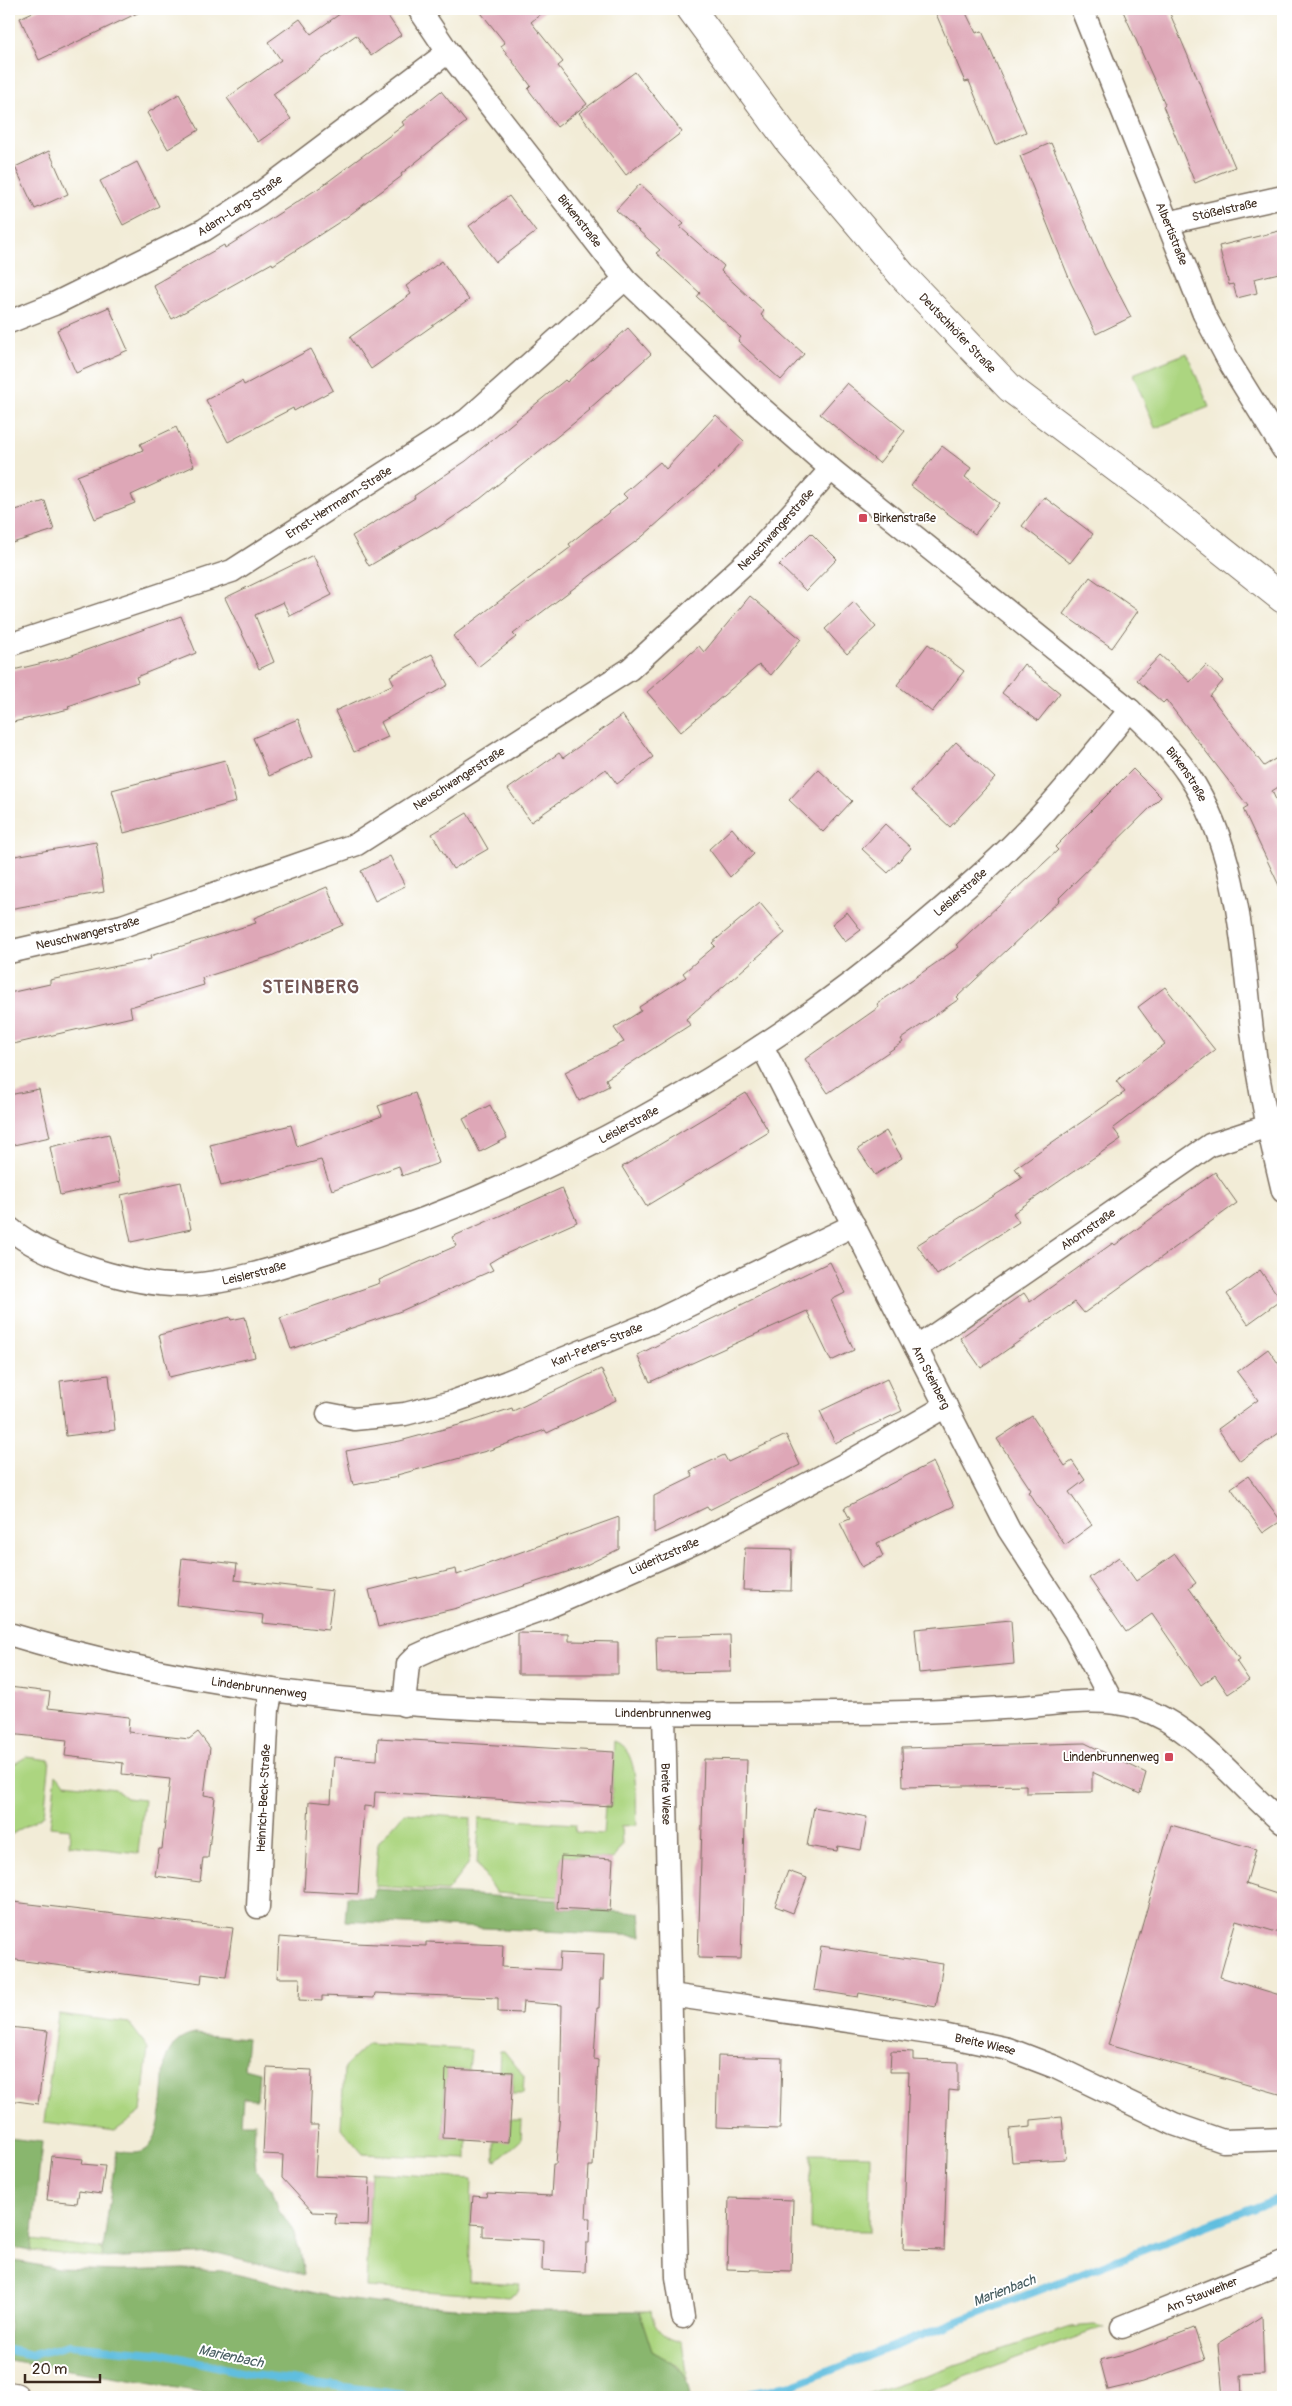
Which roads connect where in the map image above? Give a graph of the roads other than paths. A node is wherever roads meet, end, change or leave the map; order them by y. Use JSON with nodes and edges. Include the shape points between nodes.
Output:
{"nodes":[{"id":1,"x":419,"y":9,"type":"edge"},
{"id":2,"x":691,"y":9,"type":"edge"},
{"id":3,"x":1082,"y":9,"type":"edge"},
{"id":4,"x":448,"y":52,"type":"junction"},
{"id":5,"x":1283,"y":197,"type":"edge"},
{"id":6,"x":1167,"y":223,"type":"junction"},
{"id":7,"x":625,"y":279,"type":"junction"},
{"id":8,"x":9,"y":322,"type":"edge"},
{"id":9,"x":1283,"y":449,"type":"edge"},
{"id":10,"x":831,"y":470,"type":"junction"},
{"id":11,"x":1283,"y":599,"type":"edge"},
{"id":12,"x":9,"y":646,"type":"edge"},
{"id":13,"x":1130,"y":710,"type":"junction"},
{"id":14,"x":9,"y":952,"type":"edge"},
{"id":15,"x":762,"y":1046,"type":"junction"},
{"id":16,"x":1268,"y":1126,"type":"junction"},
{"id":17,"x":1283,"y":1191,"type":"edge"},
{"id":18,"x":854,"y":1225,"type":"junction"},
{"id":19,"x":12,"y":1231,"type":"edge"},
{"id":20,"x":916,"y":1348,"type":"junction"},
{"id":21,"x":946,"y":1406,"type":"junction"},
{"id":22,"x":328,"y":1414,"type":"dead end"},
{"id":23,"x":9,"y":1634,"type":"edge"},
{"id":24,"x":272,"y":1690,"type":"junction"},
{"id":25,"x":1112,"y":1702,"type":"junction"},
{"id":26,"x":404,"y":1705,"type":"junction"},
{"id":27,"x":664,"y":1713,"type":"junction"},
{"id":28,"x":1283,"y":1823,"type":"edge"},
{"id":29,"x":258,"y":1907,"type":"dead end"},
{"id":30,"x":671,"y":1995,"type":"junction"},
{"id":31,"x":1283,"y":2139,"type":"edge"},
{"id":32,"x":1283,"y":2262,"type":"edge"},
{"id":33,"x":683,"y":2317,"type":"dead end"},
{"id":34,"x":1122,"y":2327,"type":"dead end"},
{"id":35,"x":9,"y":2396,"type":"edge"},
{"id":36,"x":15,"y":2397,"type":"edge"}],
"edges":[{"from":1,"to":4,"type":"street","name":"Birkenstraße"},
{"from":2,"to":11,"type":"main road","name":"Deutschhöfer Straße","via":[[790,143],[902,276],[1010,388]]},
{"from":3,"to":6,"type":"street","name":"Albertistraße"},
{"from":4,"to":7,"type":"street","name":"Birkenstraße"},
{"from":4,"to":8,"type":"street","name":"Adam-Lang-Straße","via":[[258,195],[204,230],[71,296]]},
{"from":5,"to":6,"type":"street","name":"Stößelstraße"},
{"from":6,"to":9,"type":"street","name":"Albertistraße","via":[[1204,314]]},
{"from":7,"to":10,"type":"street","name":"Birkenstraße","via":[[744,393]]},
{"from":7,"to":12,"type":"street","name":"Ernst-Herrmann-Straße","via":[[467,420],[232,571]]},
{"from":10,"to":13,"type":"street","name":"Birkenstraße"},
{"from":10,"to":14,"type":"street","name":"Neuschwangerstraße","via":[[756,553],[630,669],[357,844],[122,926]]},
{"from":13,"to":15,"type":"street","name":"Leislerstraße","via":[[1039,818],[979,875],[916,930]]},
{"from":13,"to":16,"type":"street","name":"Birkenstraße","via":[[1163,741],[1188,774],[1209,811],[1226,858],[1238,910],[1253,1041]]},
{"from":15,"to":18,"type":"street","name":"Am Steinberg"},
{"from":15,"to":19,"type":"street","name":"Leislerstraße","via":[[572,1155],[447,1212],[363,1241],[242,1276],[189,1285],[155,1284],[108,1274],[47,1251]]},
{"from":16,"to":17,"type":"street","name":"Birkenstraße"},
{"from":16,"to":20,"type":"street","name":"Ahornstraße","via":[[1210,1145]]},
{"from":18,"to":20,"type":"street","name":"Am Steinberg"},
{"from":18,"to":22,"type":"street","name":"Karl-Peters-Straße","via":[[658,1320],[452,1402],[405,1414],[354,1419]]},
{"from":20,"to":21,"type":"street","name":"Am Steinberg"},
{"from":21,"to":25,"type":"street","name":"Am Steinberg","via":[[1009,1530],[1075,1631]]},
{"from":21,"to":26,"type":"street","name":"Lüderitzstraße","via":[[851,1462],[701,1540],[548,1607],[416,1656],[408,1664]]},
{"from":23,"to":24,"type":"street","name":"Lindenbrunnenweg","via":[[123,1664]]},
{"from":24,"to":26,"type":"street","name":"Lindenbrunnenweg"},
{"from":24,"to":29,"type":"street","name":"Heinrich-Beck-Straße","via":[[268,1710]]},
{"from":25,"to":27,"type":"street","name":"Lindenbrunnenweg","via":[[844,1713]]},
{"from":25,"to":28,"type":"street","name":"Lindenbrunnenweg","via":[[1155,1713],[1181,1730]]},
{"from":26,"to":27,"type":"street","name":"Lindenbrunnenweg","via":[[603,1714]]},
{"from":27,"to":30,"type":"street","name":"Breite Wiese"},
{"from":30,"to":31,"type":"street","name":"Breite Wiese","via":[[944,2035],[1008,2049],[1055,2067],[1174,2124],[1223,2141]]},
{"from":30,"to":33,"type":"street","name":"Breite Wiese","via":[[678,2277]]},
{"from":32,"to":34,"type":"street","name":"Am Stauweiher"},
{"from":35,"to":36,"type":"main road"}]}
